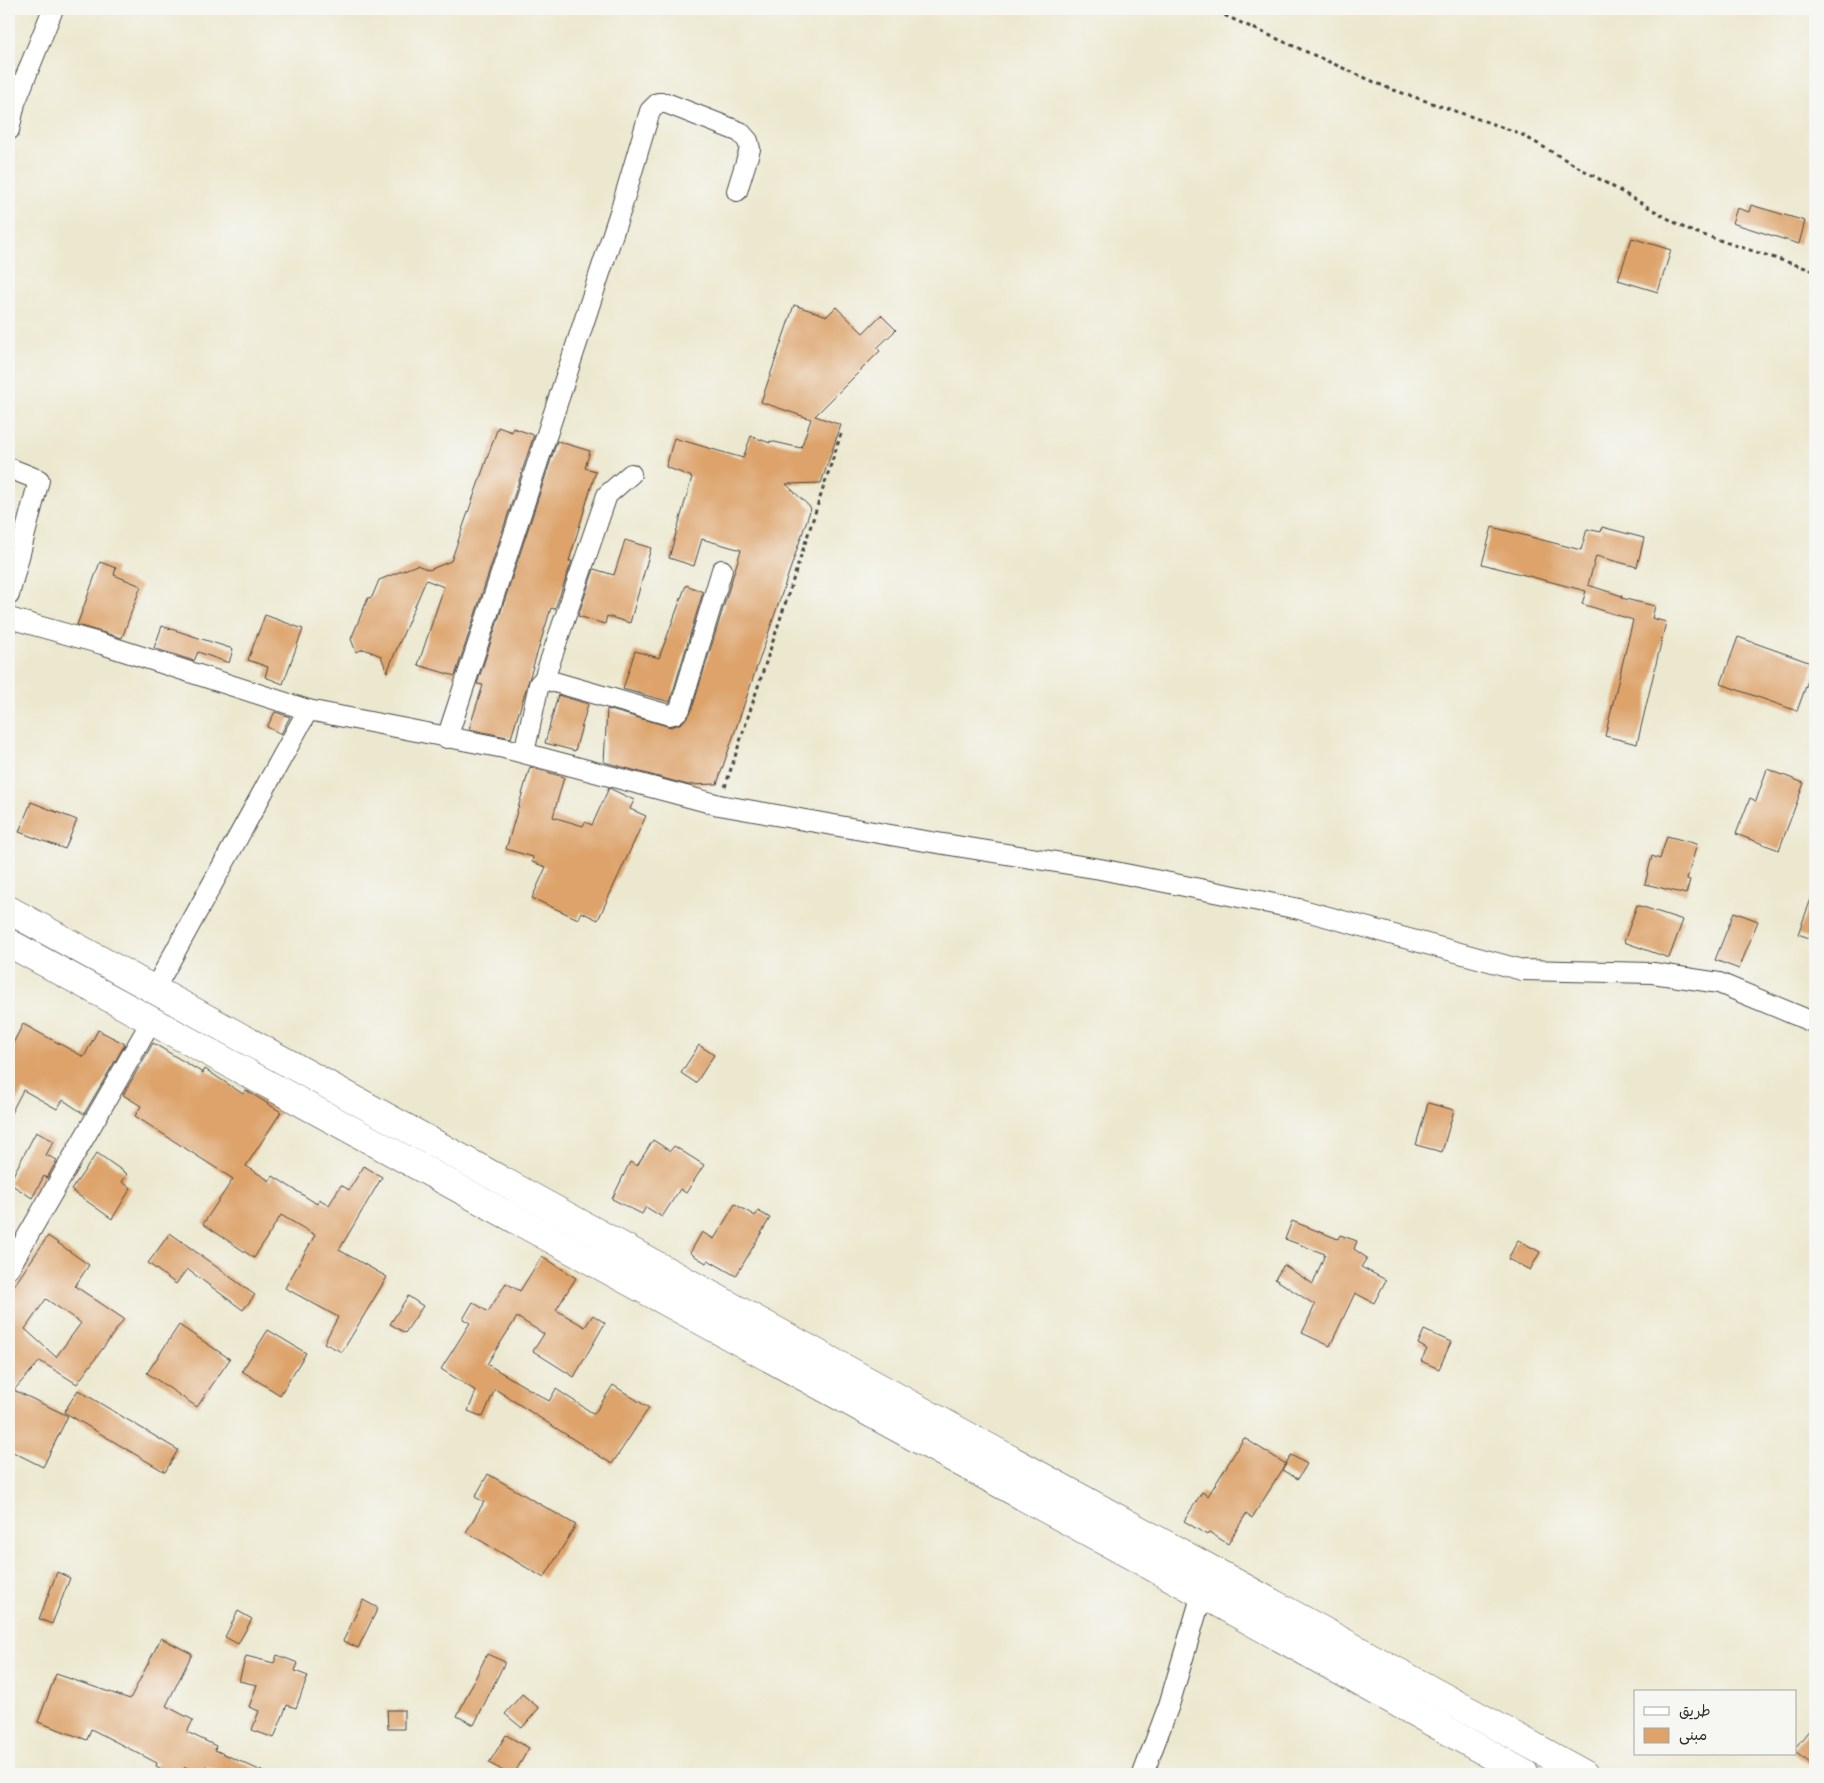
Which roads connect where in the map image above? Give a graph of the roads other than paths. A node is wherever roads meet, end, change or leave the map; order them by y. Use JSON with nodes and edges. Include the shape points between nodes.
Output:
{"nodes":[{"id":1,"x":53,"y":9,"type":"edge"},
{"id":2,"x":9,"y":130,"type":"edge"},
{"id":3,"x":737,"y":191,"type":"dead end"},
{"id":4,"x":9,"y":468,"type":"edge"},
{"id":5,"x":632,"y":474,"type":"dead end"},
{"id":6,"x":722,"y":570,"type":"dead end"},
{"id":7,"x":9,"y":594,"type":"edge"},
{"id":8,"x":9,"y":618,"type":"edge"},
{"id":9,"x":544,"y":679,"type":"junction"},
{"id":10,"x":308,"y":710,"type":"junction"},
{"id":11,"x":447,"y":738,"type":"junction"},
{"id":12,"x":524,"y":753,"type":"junction"},
{"id":13,"x":9,"y":910,"type":"edge"},
{"id":14,"x":9,"y":943,"type":"edge"},
{"id":15,"x":154,"y":990,"type":"junction"},
{"id":16,"x":151,"y":1022,"type":"junction"},
{"id":17,"x":1815,"y":1023,"type":"edge"},
{"id":18,"x":9,"y":1268,"type":"edge"},
{"id":19,"x":1202,"y":1594,"type":"junction"},
{"id":20,"x":1143,"y":1774,"type":"edge"},
{"id":21,"x":1525,"y":1774,"type":"edge"},
{"id":22,"x":1584,"y":1774,"type":"edge"}],
"edges":[{"from":1,"to":2,"type":"street","via":[[15,103]]},
{"from":3,"to":11,"type":"street","via":[[750,149],[740,132],[666,103],[658,103],[650,111],[621,209]]},
{"from":4,"to":7,"type":"street","via":[[39,480]]},
{"from":5,"to":9,"type":"street","via":[[607,495]]},
{"from":6,"to":9,"type":"street","via":[[680,709],[674,714]]},
{"from":8,"to":10,"type":"street"},
{"from":9,"to":12,"type":"street","via":[[539,684]]},
{"from":10,"to":11,"type":"street"},
{"from":10,"to":15,"type":"street"},
{"from":11,"to":12,"type":"street"},
{"from":12,"to":17,"type":"street","via":[[719,804],[1100,869],[1299,908],[1522,970],[1653,972],[1719,983]]},
{"from":13,"to":15,"type":"highway"},
{"from":14,"to":16,"type":"highway"},
{"from":15,"to":22,"type":"highway"},
{"from":16,"to":18,"type":"street"},
{"from":16,"to":19,"type":"highway"},
{"from":19,"to":20,"type":"street","via":[[1169,1705]]},
{"from":19,"to":21,"type":"highway"}]}
